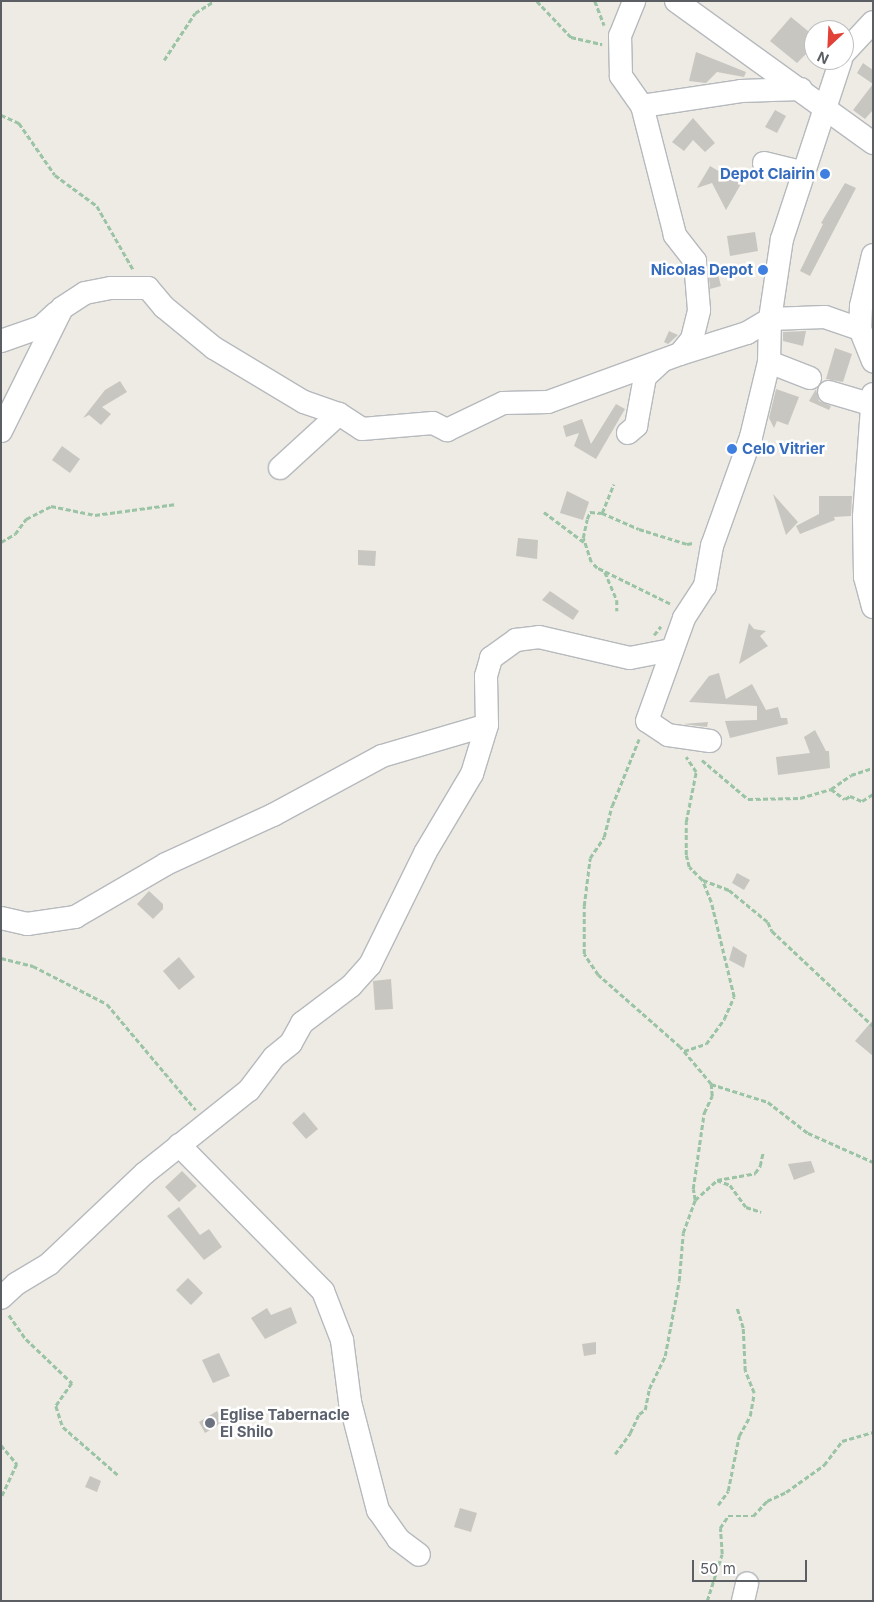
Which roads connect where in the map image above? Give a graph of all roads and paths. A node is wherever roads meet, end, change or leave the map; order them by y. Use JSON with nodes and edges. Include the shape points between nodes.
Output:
{"nodes":[{"id":1,"x":214,"y":1,"type":"edge"},
{"id":2,"x":537,"y":1,"type":"edge"},
{"id":3,"x":634,"y":1,"type":"edge"},
{"id":4,"x":689,"y":5,"type":"edge"},
{"id":5,"x":873,"y":22,"type":"edge"},
{"id":6,"x":620,"y":36,"type":"junction"},
{"id":7,"x":854,"y":42,"type":"edge"},
{"id":8,"x":164,"y":60,"type":"dead end"},
{"id":9,"x":838,"y":70,"type":"edge"},
{"id":10,"x":801,"y":89,"type":"junction"},
{"id":11,"x":642,"y":106,"type":"junction"},
{"id":12,"x":827,"y":107,"type":"junction"},
{"id":13,"x":1,"y":116,"type":"edge"},
{"id":14,"x":873,"y":143,"type":"edge"},
{"id":15,"x":764,"y":163,"type":"dead end"},
{"id":16,"x":805,"y":173,"type":"junction"},
{"id":17,"x":873,"y":255,"type":"edge"},
{"id":18,"x":148,"y":288,"type":"junction"},
{"id":19,"x":62,"y":308,"type":"junction"},
{"id":20,"x":770,"y":319,"type":"junction"},
{"id":21,"x":860,"y":329,"type":"junction"},
{"id":22,"x":1,"y":341,"type":"edge"},
{"id":23,"x":671,"y":357,"type":"junction"},
{"id":24,"x":769,"y":362,"type":"junction"},
{"id":25,"x":873,"y":362,"type":"edge"},
{"id":26,"x":810,"y":378,"type":"dead end"},
{"id":27,"x":829,"y":392,"type":"dead end"},
{"id":28,"x":873,"y":394,"type":"edge"},
{"id":29,"x":873,"y":405,"type":"edge"},
{"id":30,"x":339,"y":414,"type":"junction"},
{"id":31,"x":1,"y":431,"type":"edge"},
{"id":32,"x":628,"y":433,"type":"dead end"},
{"id":33,"x":280,"y":468,"type":"dead end"},
{"id":34,"x":614,"y":484,"type":"dead end"},
{"id":35,"x":176,"y":504,"type":"dead end"},
{"id":36,"x":544,"y":512,"type":"dead end"},
{"id":37,"x":602,"y":513,"type":"junction"},
{"id":38,"x":1,"y":542,"type":"edge"},
{"id":39,"x":585,"y":543,"type":"junction"},
{"id":40,"x":712,"y":546,"type":"junction"},
{"id":41,"x":604,"y":571,"type":"junction"},
{"id":42,"x":873,"y":607,"type":"edge"},
{"id":43,"x":617,"y":611,"type":"dead end"},
{"id":44,"x":687,"y":613,"type":"junction"},
{"id":45,"x":671,"y":650,"type":"junction"},
{"id":46,"x":647,"y":721,"type":"junction"},
{"id":47,"x":487,"y":725,"type":"junction"},
{"id":48,"x":670,"y":735,"type":"junction"},
{"id":49,"x":710,"y":741,"type":"dead end"},
{"id":50,"x":690,"y":760,"type":"dead end"},
{"id":51,"x":873,"y":768,"type":"edge"},
{"id":52,"x":831,"y":789,"type":"junction"},
{"id":53,"x":873,"y":794,"type":"edge"},
{"id":54,"x":702,"y":880,"type":"junction"},
{"id":55,"x":1,"y":918,"type":"edge"},
{"id":56,"x":1,"y":958,"type":"edge"},
{"id":57,"x":873,"y":1026,"type":"edge"},
{"id":58,"x":684,"y":1051,"type":"junction"},
{"id":59,"x":710,"y":1084,"type":"junction"},
{"id":60,"x":208,"y":1124,"type":"junction"},
{"id":61,"x":179,"y":1146,"type":"junction"},
{"id":62,"x":763,"y":1152,"type":"dead end"},
{"id":63,"x":873,"y":1162,"type":"edge"},
{"id":64,"x":717,"y":1180,"type":"junction"},
{"id":65,"x":695,"y":1200,"type":"junction"},
{"id":66,"x":761,"y":1212,"type":"dead end"},
{"id":67,"x":3,"y":1304,"type":"edge"},
{"id":68,"x":737,"y":1308,"type":"dead end"},
{"id":69,"x":873,"y":1432,"type":"edge"},
{"id":70,"x":1,"y":1445,"type":"edge"},
{"id":71,"x":615,"y":1454,"type":"dead end"},
{"id":72,"x":118,"y":1475,"type":"dead end"},
{"id":73,"x":1,"y":1499,"type":"edge"},
{"id":74,"x":718,"y":1505,"type":"dead end"},
{"id":75,"x":419,"y":1555,"type":"dead end"},
{"id":76,"x":707,"y":1601,"type":"edge"}],
"edges":[{"from":1,"to":8,"type":"path","via":[[195,13]]},
{"from":2,"to":6,"type":"path","via":[[571,36],[589,43],[605,44]]},
{"from":3,"to":6,"type":"street"},
{"from":4,"to":10,"type":"street"},
{"from":5,"to":7,"type":"street"},
{"from":6,"to":11,"type":"street","via":[[621,76]]},
{"from":9,"to":12,"type":"street"},
{"from":10,"to":11,"type":"street","via":[[741,91]]},
{"from":10,"to":12,"type":"street"},
{"from":11,"to":23,"type":"street","via":[[675,235],[695,261],[699,310],[692,339]]},
{"from":12,"to":14,"type":"street"},
{"from":12,"to":16,"type":"street"},
{"from":13,"to":18,"type":"path","via":[[19,123],[55,175],[96,206],[109,233]]},
{"from":15,"to":16,"type":"street"},
{"from":16,"to":20,"type":"street","via":[[782,239]]},
{"from":17,"to":21,"type":"street","via":[[861,306]]},
{"from":18,"to":19,"type":"street","via":[[111,288],[85,293]]},
{"from":18,"to":30,"type":"street","via":[[164,308],[214,348],[304,402]]},
{"from":19,"to":22,"type":"street","via":[[41,327]]},
{"from":19,"to":31,"type":"street"},
{"from":20,"to":21,"type":"street","via":[[825,317]]},
{"from":20,"to":23,"type":"street","via":[[747,333]]},
{"from":20,"to":24,"type":"street"},
{"from":21,"to":25,"type":"street"},
{"from":23,"to":30,"type":"street","via":[[548,402],[504,403],[447,430],[433,423],[362,429]]},
{"from":23,"to":32,"type":"street","via":[[645,377],[636,426]]},
{"from":24,"to":26,"type":"street"},
{"from":24,"to":40,"type":"street","via":[[751,437]]},
{"from":27,"to":29,"type":"street"},
{"from":28,"to":29,"type":"street"},
{"from":29,"to":42,"type":"street","via":[[864,517],[865,577]]},
{"from":30,"to":33,"type":"street"},
{"from":34,"to":37,"type":"path"},
{"from":35,"to":38,"type":"path","via":[[95,515],[51,506],[26,519],[15,534]]},
{"from":36,"to":39,"type":"path"},
{"from":37,"to":39,"type":"path","via":[[590,512],[584,529]]},
{"from":37,"to":40,"type":"path","via":[[687,544]]},
{"from":39,"to":41,"type":"path","via":[[591,562]]},
{"from":40,"to":44,"type":"street","via":[[705,586]]},
{"from":41,"to":43,"type":"path","via":[[617,600]]},
{"from":41,"to":44,"type":"path"},
{"from":44,"to":45,"type":"street"},
{"from":45,"to":46,"type":"street"},
{"from":45,"to":47,"type":"street","via":[[630,658],[563,641],[516,640],[491,658],[486,676]]},
{"from":46,"to":48,"type":"street"},
{"from":46,"to":58,"type":"path","via":[[618,790],[604,838],[590,858],[584,906],[584,954],[598,975]]},
{"from":47,"to":55,"type":"street","via":[[382,756],[273,815],[166,864],[75,916],[27,924]]},
{"from":47,"to":60,"type":"street","via":[[472,774],[425,853],[370,965],[351,986],[302,1023],[290,1043],[274,1057],[249,1090]]},
{"from":48,"to":49,"type":"street"},
{"from":48,"to":52,"type":"path","via":[[673,746],[705,762],[748,799],[800,798]]},
{"from":50,"to":54,"type":"path","via":[[696,772],[686,822],[686,856],[689,867]]},
{"from":51,"to":52,"type":"path","via":[[851,775]]},
{"from":52,"to":53,"type":"path","via":[[845,799],[850,796],[862,800]]},
{"from":54,"to":57,"type":"path","via":[[728,890],[768,922],[772,931]]},
{"from":54,"to":58,"type":"path","via":[[716,916],[734,997],[724,1020],[706,1044]]},
{"from":56,"to":60,"type":"path","via":[[33,966],[107,1004]]},
{"from":58,"to":59,"type":"path"},
{"from":59,"to":63,"type":"path","via":[[768,1102],[808,1134]]},
{"from":59,"to":65,"type":"path","via":[[712,1096],[704,1114],[693,1189]]},
{"from":60,"to":61,"type":"street"},
{"from":61,"to":67,"type":"street","via":[[138,1179],[49,1264],[16,1284]]},
{"from":61,"to":75,"type":"street","via":[[323,1291],[342,1340],[350,1402],[378,1510],[398,1539]]},
{"from":62,"to":64,"type":"path","via":[[755,1173]]},
{"from":64,"to":65,"type":"path"},
{"from":64,"to":66,"type":"path","via":[[730,1185],[746,1207]]},
{"from":65,"to":71,"type":"path","via":[[683,1233],[680,1281],[665,1356],[649,1389],[645,1410],[639,1414]]},
{"from":67,"to":72,"type":"path","via":[[26,1339],[72,1383],[56,1406],[63,1427]]},
{"from":68,"to":74,"type":"path","via":[[743,1328],[745,1371],[754,1393],[750,1416],[739,1436],[729,1486]]},
{"from":69,"to":76,"type":"path","via":[[842,1441],[824,1465],[786,1492],[767,1501],[753,1516],[728,1516],[720,1528],[722,1554]]},
{"from":70,"to":73,"type":"path","via":[[17,1464]]}]}
